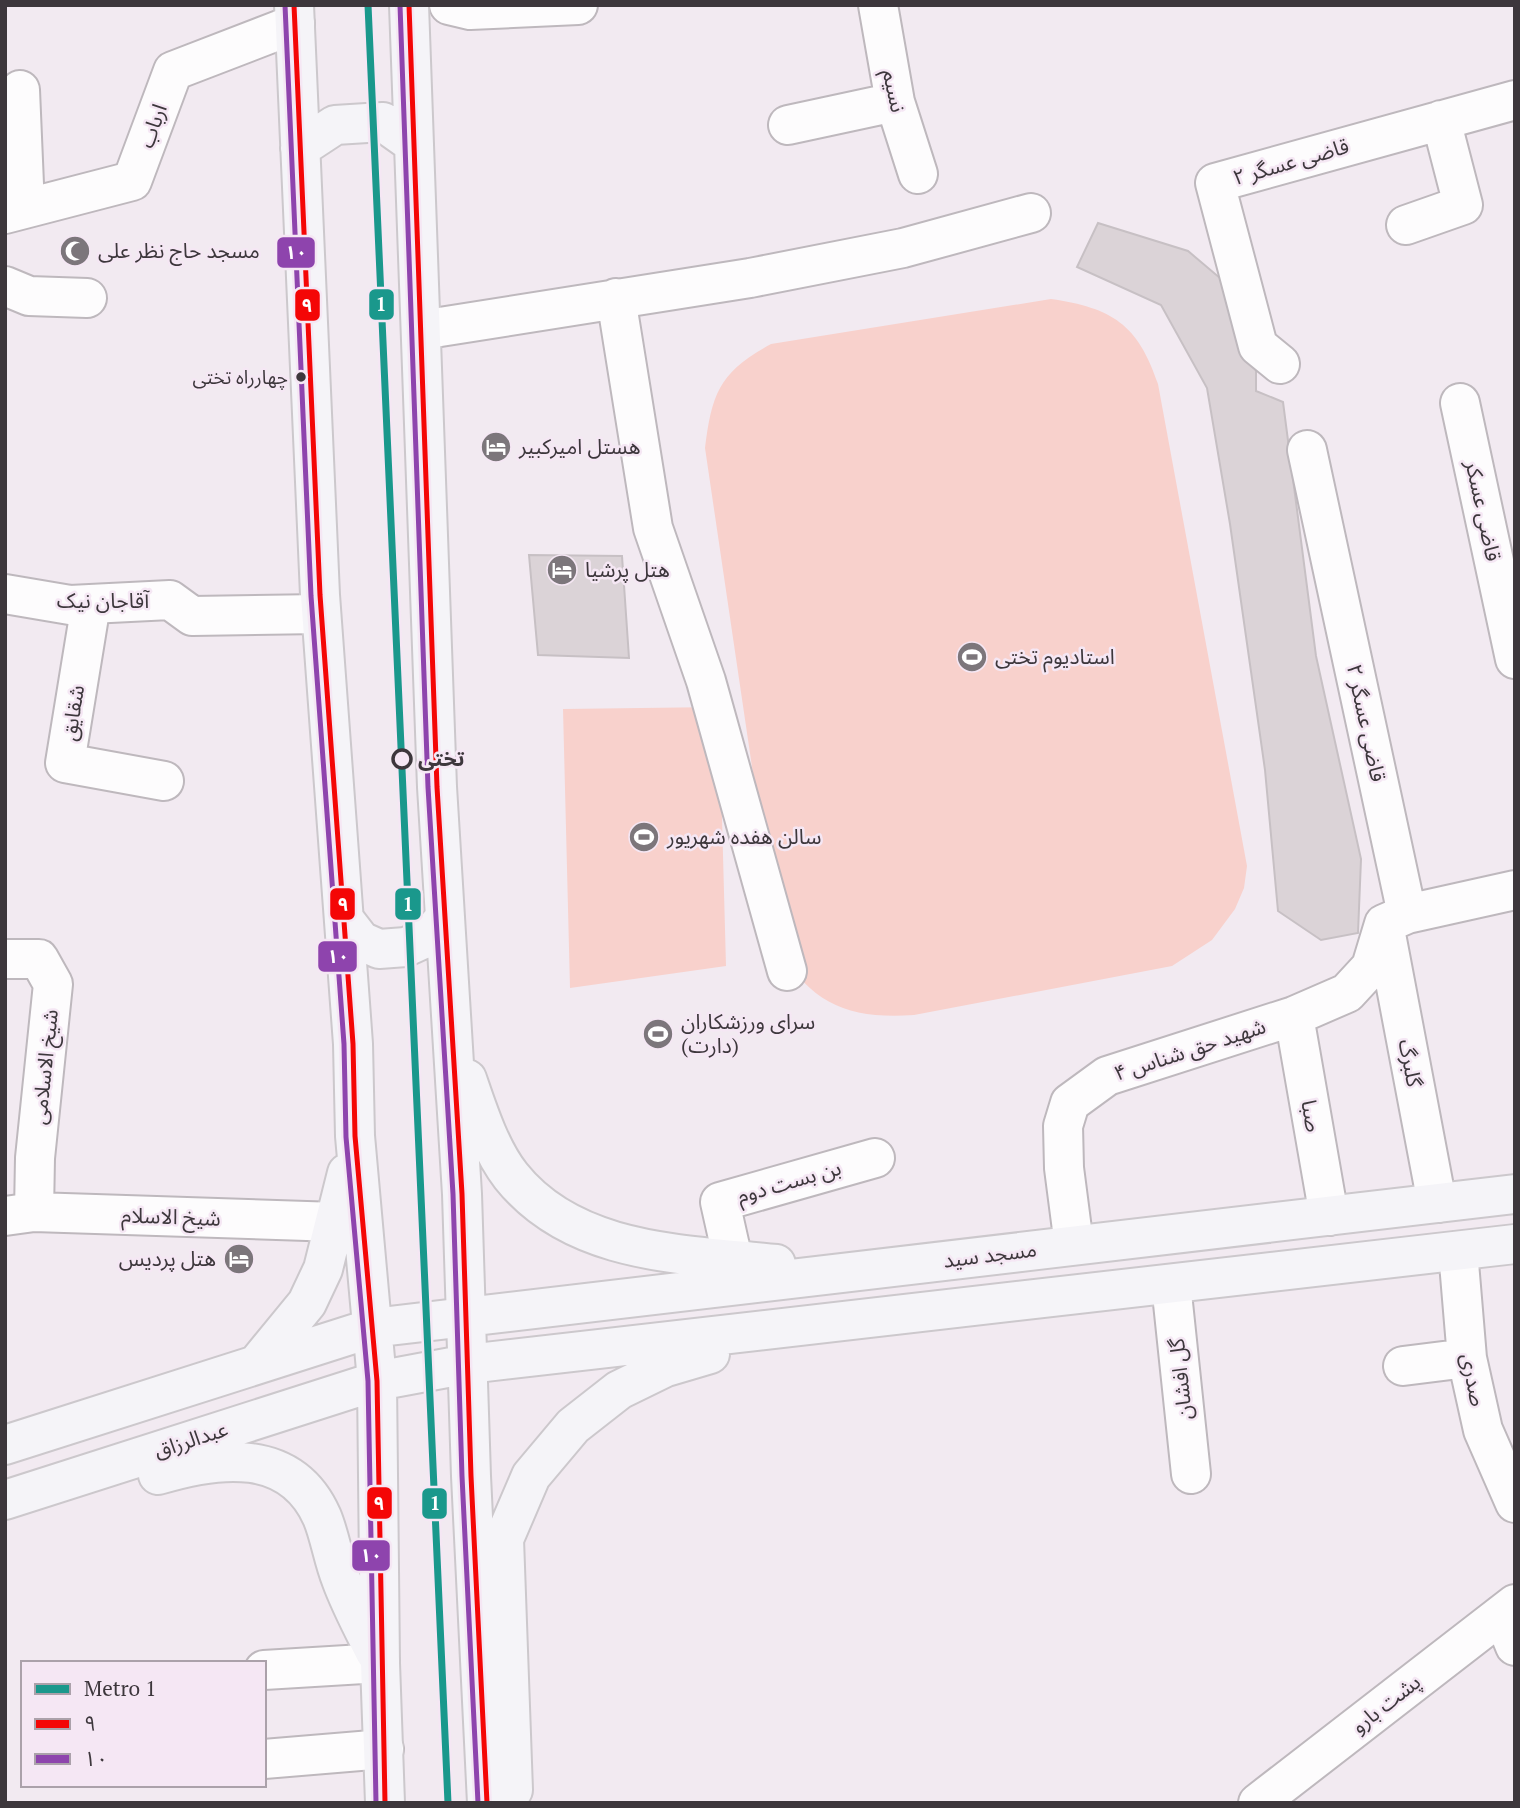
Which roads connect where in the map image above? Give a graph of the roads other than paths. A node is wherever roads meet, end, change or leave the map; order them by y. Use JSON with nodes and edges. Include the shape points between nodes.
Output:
{"nodes":[{"id":1,"x":410,"y":5,"type":"edge"},
{"id":2,"x":449,"y":5,"type":"edge"},
{"id":3,"x":578,"y":5,"type":"edge"},
{"id":4,"x":878,"y":5,"type":"edge"},
{"id":5,"x":294,"y":15,"type":"edge"},
{"id":6,"x":19,"y":90,"type":"dead end"},
{"id":7,"x":1515,"y":100,"type":"edge"},
{"id":8,"x":895,"y":102,"type":"junction"},
{"id":9,"x":1441,"y":120,"type":"junction"},
{"id":10,"x":788,"y":125,"type":"dead end"},
{"id":11,"x":414,"y":144,"type":"junction"},
{"id":12,"x":300,"y":148,"type":"junction"},
{"id":13,"x":918,"y":174,"type":"dead end"},
{"id":14,"x":15,"y":211,"type":"edge"},
{"id":15,"x":1031,"y":213,"type":"dead end"},
{"id":16,"x":1406,"y":225,"type":"dead end"},
{"id":17,"x":5,"y":286,"type":"edge"},
{"id":18,"x":87,"y":298,"type":"dead end"},
{"id":19,"x":616,"y":298,"type":"junction"},
{"id":20,"x":421,"y":330,"type":"junction"},
{"id":21,"x":1280,"y":364,"type":"dead end"},
{"id":22,"x":1460,"y":404,"type":"dead end"},
{"id":23,"x":1307,"y":450,"type":"dead end"},
{"id":24,"x":5,"y":594,"type":"edge"},
{"id":25,"x":91,"y":604,"type":"junction"},
{"id":26,"x":321,"y":614,"type":"junction"},
{"id":27,"x":1515,"y":659,"type":"edge"},
{"id":28,"x":164,"y":781,"type":"dead end"},
{"id":29,"x":1515,"y":890,"type":"edge"},
{"id":30,"x":445,"y":917,"type":"junction"},
{"id":31,"x":344,"y":919,"type":"junction"},
{"id":32,"x":1395,"y":919,"type":"junction"},
{"id":33,"x":5,"y":959,"type":"edge"},
{"id":34,"x":787,"y":971,"type":"dead end"},
{"id":35,"x":1294,"y":1016,"type":"junction"},
{"id":36,"x":453,"y":1041,"type":"junction"},
{"id":37,"x":355,"y":1136,"type":"junction"},
{"id":38,"x":875,"y":1158,"type":"dead end"},
{"id":39,"x":1515,"y":1194,"type":"edge"},
{"id":40,"x":1437,"y":1203,"type":"junction"},
{"id":41,"x":20,"y":1214,"type":"edge"},
{"id":42,"x":1329,"y":1216,"type":"junction"},
{"id":43,"x":337,"y":1222,"type":"junction"},
{"id":44,"x":1515,"y":1244,"type":"edge"},
{"id":45,"x":1074,"y":1245,"type":"junction"},
{"id":46,"x":1458,"y":1251,"type":"junction"},
{"id":47,"x":733,"y":1260,"type":"junction"},
{"id":48,"x":842,"y":1272,"type":"junction"},
{"id":49,"x":1171,"y":1284,"type":"junction"},
{"id":50,"x":465,"y":1315,"type":"junction"},
{"id":51,"x":816,"y":1325,"type":"junction"},
{"id":52,"x":372,"y":1328,"type":"junction"},
{"id":53,"x":1467,"y":1358,"type":"junction"},
{"id":54,"x":257,"y":1364,"type":"junction"},
{"id":55,"x":468,"y":1364,"type":"junction"},
{"id":56,"x":1403,"y":1366,"type":"dead end"},
{"id":57,"x":377,"y":1381,"type":"junction"},
{"id":58,"x":5,"y":1445,"type":"edge"},
{"id":59,"x":1191,"y":1474,"type":"dead end"},
{"id":60,"x":5,"y":1500,"type":"edge"},
{"id":61,"x":1515,"y":1503,"type":"edge"},
{"id":62,"x":5,"y":1522,"type":"edge"},
{"id":63,"x":1510,"y":1621,"type":"edge"},
{"id":64,"x":380,"y":1663,"type":"junction"},
{"id":65,"x":266,"y":1670,"type":"edge"},
{"id":66,"x":384,"y":1749,"type":"junction"},
{"id":67,"x":266,"y":1759,"type":"edge"},
{"id":68,"x":385,"y":1803,"type":"edge"},
{"id":69,"x":487,"y":1803,"type":"edge"},
{"id":70,"x":513,"y":1803,"type":"edge"},
{"id":71,"x":1258,"y":1803,"type":"edge"}],
"edges":[{"from":1,"to":11,"type":"main road"},
{"from":2,"to":3,"type":"street","via":[[470,10]]},
{"from":4,"to":8,"type":"street","name":"نسیم"},
{"from":5,"to":12,"type":"main road"},
{"from":5,"to":14,"type":"street","name":"ارباب","via":[[173,71],[132,181]]},
{"from":6,"to":14,"type":"street"},
{"from":7,"to":9,"type":"street","name":"قاضی عسگر ۲"},
{"from":8,"to":10,"type":"street"},
{"from":8,"to":13,"type":"street","name":"نسیم"},
{"from":9,"to":16,"type":"street","via":[[1463,205]]},
{"from":9,"to":21,"type":"street","name":"قاضی عسگر ۲","via":[[1216,183],[1258,346]]},
{"from":11,"to":12,"type":"main road","via":[[383,122],[335,125]]},
{"from":11,"to":20,"type":"main road"},
{"from":12,"to":26,"type":"main road"},
{"from":15,"to":19,"type":"street","via":[[903,248]]},
{"from":17,"to":18,"type":"street","via":[[29,296]]},
{"from":19,"to":20,"type":"street"},
{"from":19,"to":34,"type":"street","via":[[653,528],[706,681]]},
{"from":20,"to":30,"type":"main road"},
{"from":22,"to":27,"type":"street","name":"قاضی عسکر"},
{"from":23,"to":32,"type":"street","name":"قاضی عسگر ۲"},
{"from":24,"to":25,"type":"street","name":"آقاجان نیک"},
{"from":25,"to":26,"type":"street","name":"آقاجان نیک","via":[[170,600],[192,616]]},
{"from":25,"to":28,"type":"street","name":"شقایق","via":[[65,764]]},
{"from":26,"to":31,"type":"main road"},
{"from":29,"to":32,"type":"street"},
{"from":30,"to":31,"type":"main road","via":[[430,936],[406,947],[379,948],[361,941]]},
{"from":30,"to":36,"type":"main road"},
{"from":31,"to":37,"type":"main road"},
{"from":32,"to":35,"type":"street","name":"شهید حق شناس ۴","via":[[1371,967],[1347,993]]},
{"from":32,"to":40,"type":"street","name":"گلبرگ"},
{"from":33,"to":41,"type":"street","name":"شیخ الاسلامی","via":[[40,959],[53,984],[35,1158]]},
{"from":35,"to":42,"type":"street","name":"صبا"},
{"from":35,"to":45,"type":"street","name":"شهید حق شناس ۴","via":[[1107,1076],[1070,1103],[1063,1126],[1064,1168]]},
{"from":36,"to":47,"type":"main road","via":[[482,1123],[511,1175],[548,1212],[607,1241]]},
{"from":36,"to":50,"type":"main road"},
{"from":37,"to":43,"type":"main road"},
{"from":37,"to":52,"type":"main road"},
{"from":38,"to":47,"type":"street","name":"بن بست دوم","via":[[720,1202]]},
{"from":39,"to":40,"type":"main road","name":"مسجد سید"},
{"from":40,"to":42,"type":"main road","name":"مسجد سید"},
{"from":41,"to":43,"type":"street","name":"شیخ الاسلام"},
{"from":42,"to":45,"type":"main road","name":"مسجد سید"},
{"from":43,"to":54,"type":"main road","via":[[307,1303]]},
{"from":44,"to":46,"type":"main road"},
{"from":45,"to":48,"type":"main road","name":"مسجد سید"},
{"from":46,"to":49,"type":"main road"},
{"from":46,"to":53,"type":"street","name":"صدری"},
{"from":47,"to":48,"type":"main road"},
{"from":48,"to":50,"type":"main road","name":"مسجد سید"},
{"from":49,"to":51,"type":"main road"},
{"from":49,"to":59,"type":"street","name":"گل افشان"},
{"from":50,"to":52,"type":"main road","name":"مسجد سید"},
{"from":50,"to":55,"type":"main road"},
{"from":51,"to":55,"type":"main road"},
{"from":51,"to":70,"type":"main road","via":[[666,1367],[619,1390],[573,1426],[531,1476],[504,1539]]},
{"from":52,"to":54,"type":"main road"},
{"from":52,"to":57,"type":"main road"},
{"from":53,"to":56,"type":"street"},
{"from":53,"to":61,"type":"street","name":"صدری","via":[[1483,1430]]},
{"from":54,"to":58,"type":"main road"},
{"from":55,"to":57,"type":"main road","name":"عبدالرزاق"},
{"from":55,"to":69,"type":"main road"},
{"from":57,"to":60,"type":"main road","name":"عبدالرزاق"},
{"from":57,"to":64,"type":"main road"},
{"from":62,"to":64,"type":"main road","via":[[195,1464],[251,1461],[300,1482],[321,1516],[341,1579]]},
{"from":63,"to":71,"type":"street","name":"پشت بارو"},
{"from":64,"to":65,"type":"street"},
{"from":64,"to":66,"type":"main road"},
{"from":66,"to":67,"type":"street"},
{"from":66,"to":68,"type":"main road"}]}
